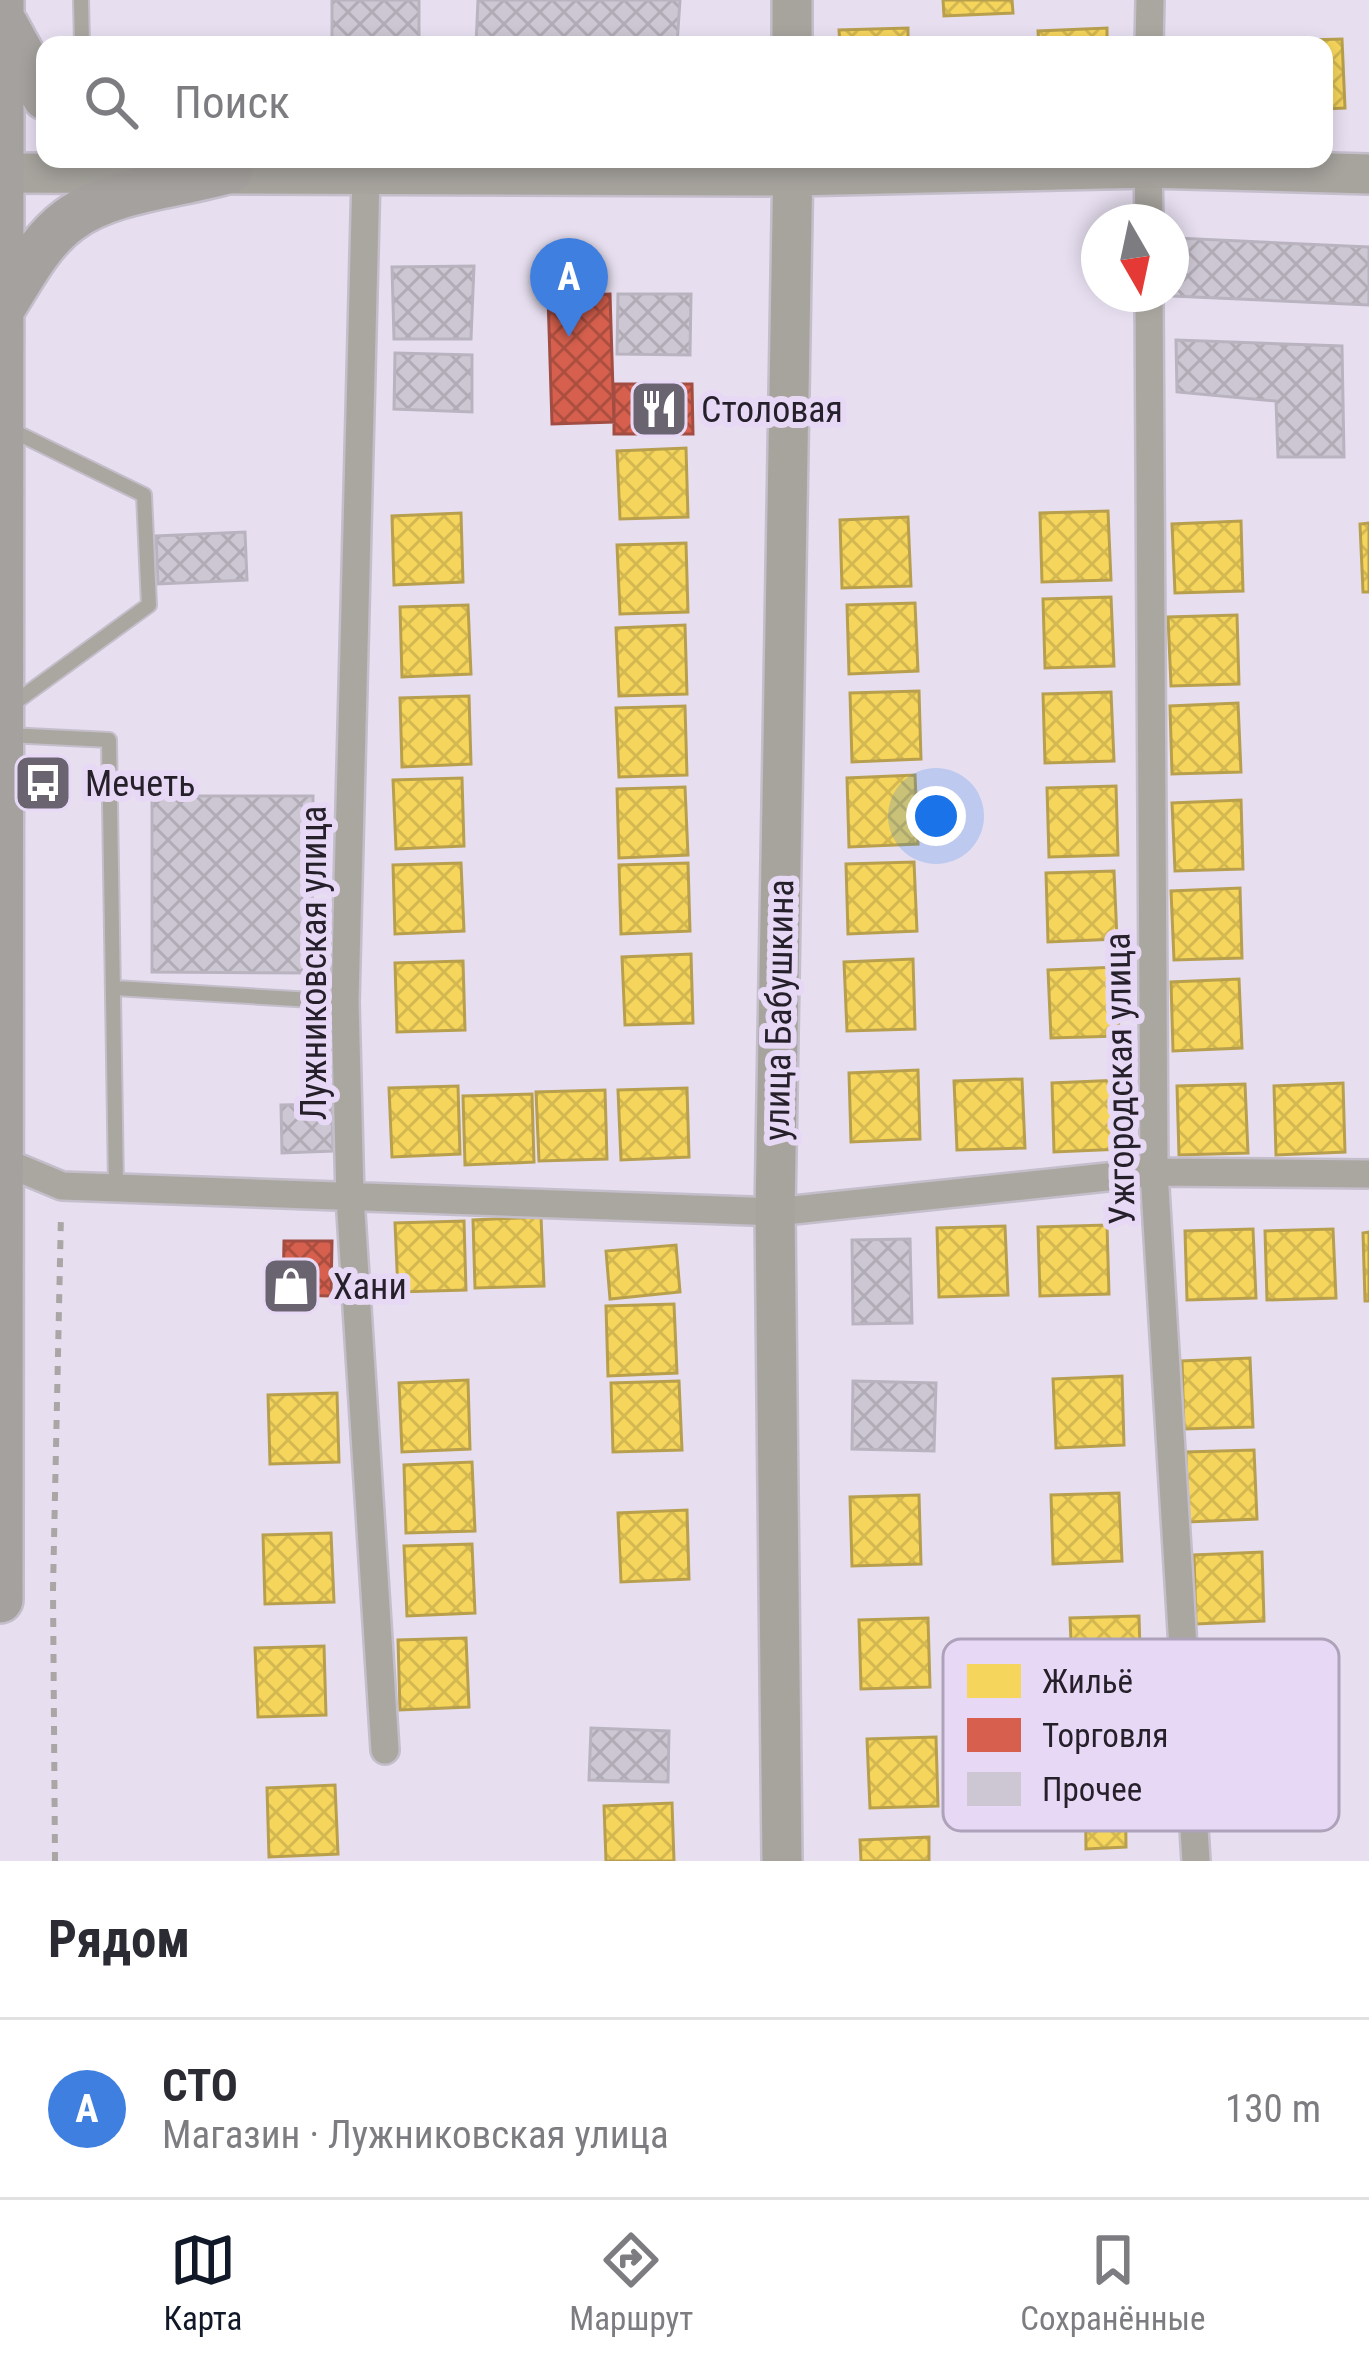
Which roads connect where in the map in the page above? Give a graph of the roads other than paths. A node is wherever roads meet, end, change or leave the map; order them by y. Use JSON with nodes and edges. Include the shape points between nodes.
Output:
{"nodes":[{"id":1,"x":1,"y":0,"type":"edge"},
{"id":2,"x":81,"y":0,"type":"edge"},
{"id":3,"x":792,"y":0,"type":"edge"},
{"id":4,"x":1150,"y":0,"type":"edge"},
{"id":5,"x":1,"y":17,"type":"edge"},
{"id":6,"x":82,"y":36,"type":"edge"},
{"id":7,"x":793,"y":36,"type":"edge"},
{"id":8,"x":1149,"y":36,"type":"edge"},
{"id":9,"x":36,"y":81,"type":"edge"},
{"id":10,"x":219,"y":168,"type":"edge"},
{"id":11,"x":746,"y":168,"type":"edge"},
{"id":12,"x":793,"y":168,"type":"edge"},
{"id":13,"x":1148,"y":168,"type":"edge"},
{"id":14,"x":1236,"y":168,"type":"edge"},
{"id":15,"x":230,"y":170,"type":"junction"},
{"id":16,"x":0,"y":173,"type":"edge"},
{"id":17,"x":1369,"y":174,"type":"edge"},
{"id":18,"x":366,"y":176,"type":"junction"},
{"id":19,"x":1149,"y":204,"type":"edge"},
{"id":20,"x":2,"y":310,"type":"edge"},
{"id":21,"x":1149,"y":312,"type":"edge"},
{"id":22,"x":2,"y":426,"type":"edge"},
{"id":23,"x":3,"y":723,"type":"edge"},
{"id":24,"x":115,"y":988,"type":"junction"},
{"id":25,"x":345,"y":1002,"type":"junction"},
{"id":26,"x":2,"y":1161,"type":"edge"},
{"id":27,"x":1154,"y":1172,"type":"junction"},
{"id":28,"x":1369,"y":1174,"type":"edge"},
{"id":29,"x":116,"y":1186,"type":"junction"},
{"id":30,"x":350,"y":1197,"type":"junction"},
{"id":31,"x":775,"y":1212,"type":"junction"},
{"id":32,"x":0,"y":1600,"type":"edge"},
{"id":33,"x":1182,"y":1639,"type":"edge"},
{"id":34,"x":385,"y":1750,"type":"dead end"},
{"id":35,"x":1194,"y":1831,"type":"edge"},
{"id":36,"x":782,"y":1861,"type":"edge"},
{"id":37,"x":1196,"y":1861,"type":"edge"}],
"edges":[{"from":1,"to":5,"type":"main road"},
{"from":2,"to":6,"type":"lane"},
{"from":3,"to":7,"type":"street"},
{"from":4,"to":8,"type":"street"},
{"from":5,"to":9,"type":"main road"},
{"from":5,"to":16,"type":"main road"},
{"from":10,"to":15,"type":"main road"},
{"from":11,"to":18,"type":"street"},
{"from":12,"to":31,"type":"street","name":"улица Бабушкина"},
{"from":13,"to":19,"type":"street"},
{"from":14,"to":17,"type":"street"},
{"from":15,"to":16,"type":"street"},
{"from":15,"to":18,"type":"street"},
{"from":15,"to":20,"type":"main road","via":[[70,219]]},
{"from":16,"to":20,"type":"main road"},
{"from":18,"to":25,"type":"street","name":"Лужниковская улица"},
{"from":20,"to":22,"type":"main road"},
{"from":21,"to":27,"type":"street","name":"Ужгородская улица"},
{"from":22,"to":23,"type":"main road"},
{"from":22,"to":23,"type":"lane","via":[[144,496],[149,605]]},
{"from":23,"to":24,"type":"lane","via":[[110,740]]},
{"from":23,"to":26,"type":"main road"},
{"from":24,"to":25,"type":"lane"},
{"from":24,"to":29,"type":"lane"},
{"from":25,"to":30,"type":"street","name":"Лужниковская улица"},
{"from":26,"to":29,"type":"street","via":[[62,1186]]},
{"from":26,"to":32,"type":"main road"},
{"from":27,"to":28,"type":"street"},
{"from":27,"to":31,"type":"street"},
{"from":27,"to":33,"type":"street","name":"Ужгородская улица"},
{"from":29,"to":30,"type":"street"},
{"from":30,"to":31,"type":"street"},
{"from":30,"to":34,"type":"street","name":"Лужниковская улица"},
{"from":31,"to":36,"type":"street","name":"улица Бабушкина"},
{"from":35,"to":37,"type":"street","name":"Ужгородская улица"}]}
